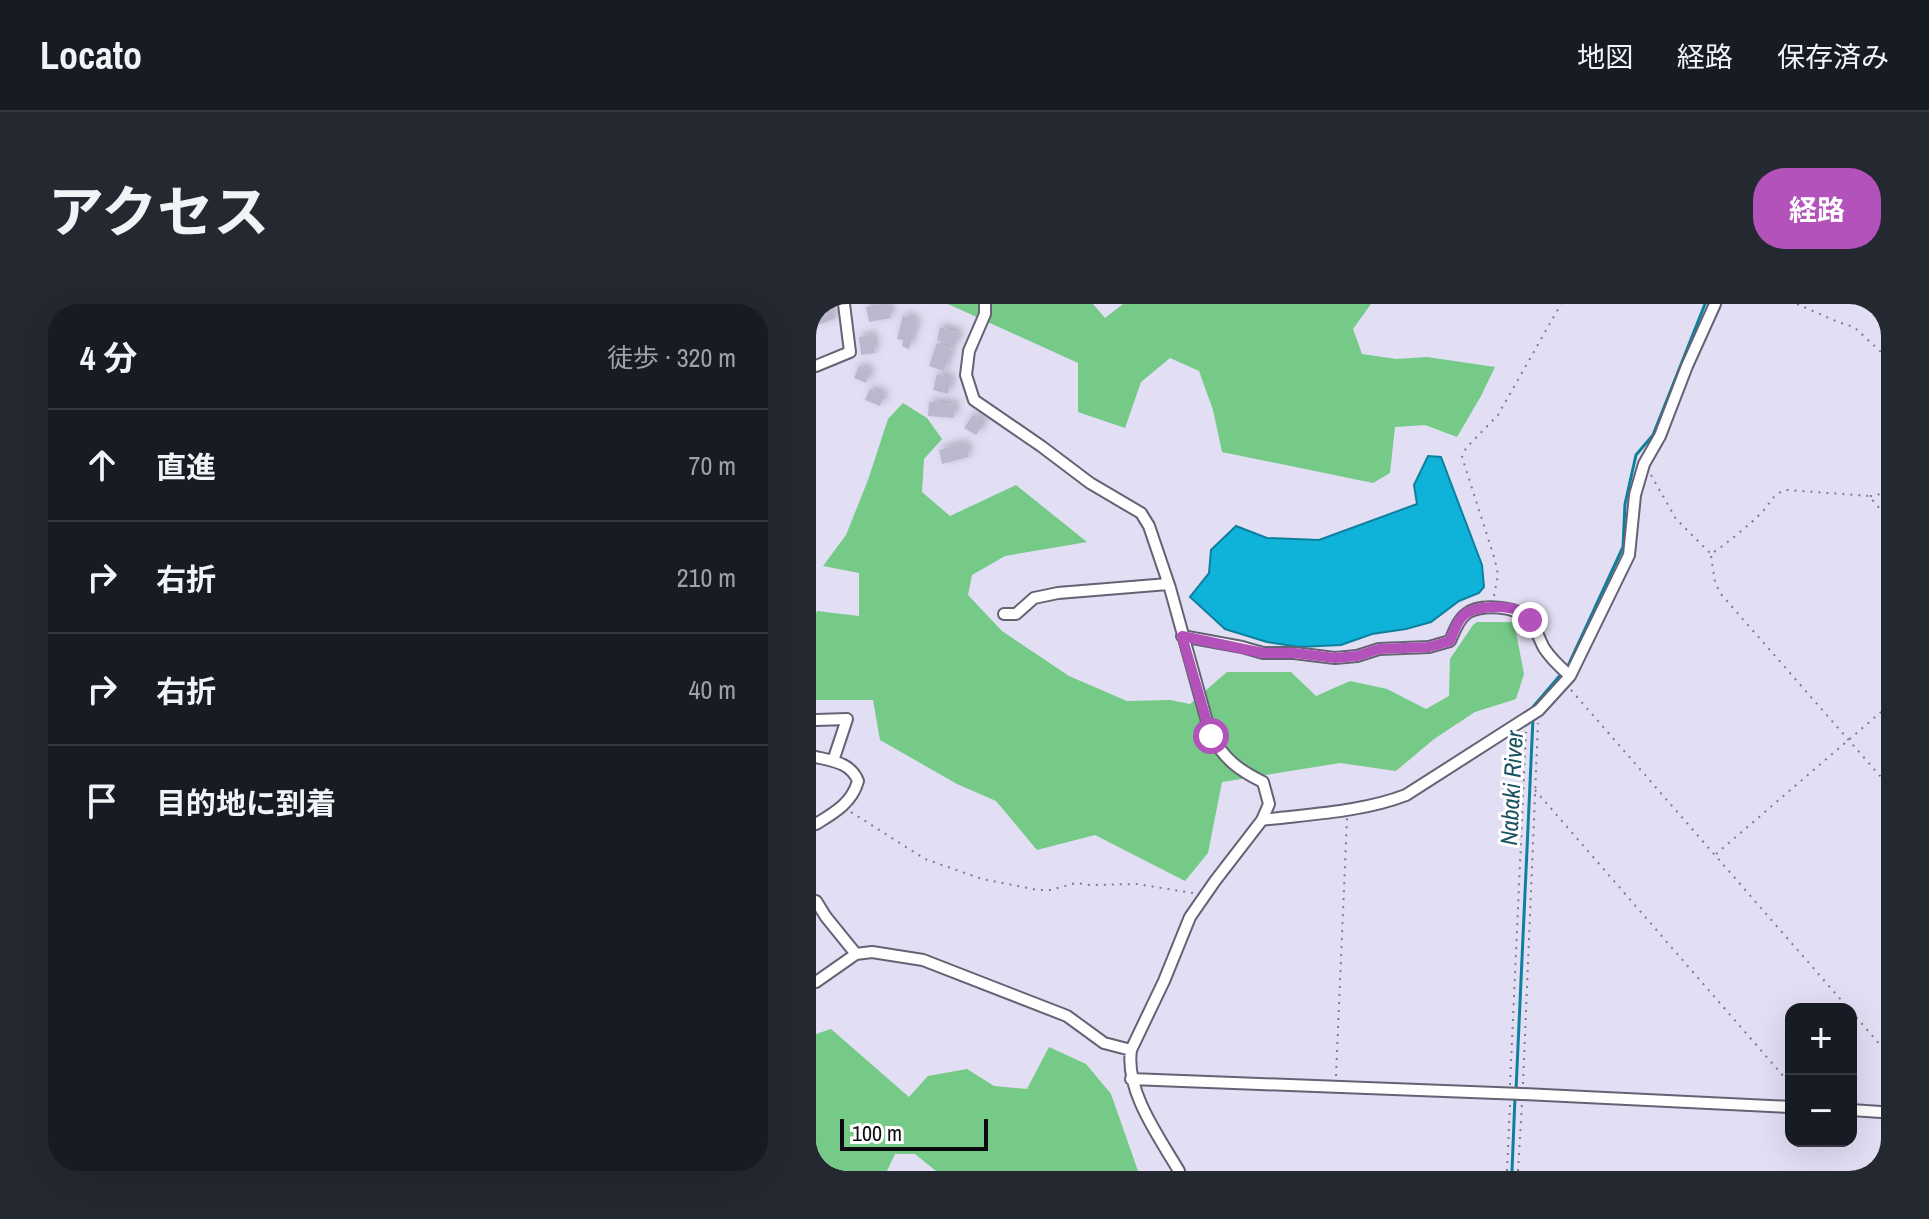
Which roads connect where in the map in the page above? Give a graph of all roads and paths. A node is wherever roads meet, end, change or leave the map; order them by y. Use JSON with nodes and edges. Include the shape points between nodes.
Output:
{"nodes":[{"id":1,"x":822,"y":304,"type":"edge"},
{"id":2,"x":844,"y":304,"type":"edge"},
{"id":3,"x":985,"y":304,"type":"edge"},
{"id":4,"x":1561,"y":304,"type":"edge"},
{"id":5,"x":1715,"y":304,"type":"edge"},
{"id":6,"x":1797,"y":304,"type":"edge"},
{"id":7,"x":816,"y":307,"type":"edge"},
{"id":8,"x":1881,"y":352,"type":"edge"},
{"id":9,"x":816,"y":366,"type":"edge"},
{"id":10,"x":1644,"y":464,"type":"junction"},
{"id":11,"x":1881,"y":493,"type":"edge"},
{"id":12,"x":1869,"y":496,"type":"junction"},
{"id":13,"x":1881,"y":510,"type":"edge"},
{"id":14,"x":1711,"y":554,"type":"junction"},
{"id":15,"x":1168,"y":584,"type":"junction"},
{"id":16,"x":1489,"y":608,"type":"junction"},
{"id":17,"x":1004,"y":614,"type":"dead end"},
{"id":18,"x":1182,"y":636,"type":"junction"},
{"id":19,"x":1565,"y":675,"type":"junction"},
{"id":20,"x":1539,"y":710,"type":"junction"},
{"id":21,"x":1881,"y":712,"type":"edge"},
{"id":22,"x":1526,"y":719,"type":"junction"},
{"id":23,"x":816,"y":720,"type":"edge"},
{"id":24,"x":1848,"y":740,"type":"junction"},
{"id":25,"x":816,"y":757,"type":"edge"},
{"id":26,"x":833,"y":761,"type":"junction"},
{"id":27,"x":1881,"y":777,"type":"edge"},
{"id":28,"x":1535,"y":789,"type":"junction"},
{"id":29,"x":843,"y":808,"type":"junction"},
{"id":30,"x":1347,"y":809,"type":"junction"},
{"id":31,"x":1262,"y":820,"type":"junction"},
{"id":32,"x":816,"y":824,"type":"edge"},
{"id":33,"x":1715,"y":854,"type":"junction"},
{"id":34,"x":1205,"y":895,"type":"junction"},
{"id":35,"x":816,"y":901,"type":"edge"},
{"id":36,"x":856,"y":954,"type":"junction"},
{"id":37,"x":816,"y":982,"type":"edge"},
{"id":38,"x":1844,"y":1003,"type":"edge"},
{"id":39,"x":1857,"y":1018,"type":"edge"},
{"id":40,"x":1881,"y":1046,"type":"edge"},
{"id":41,"x":1131,"y":1050,"type":"junction"},
{"id":42,"x":1785,"y":1078,"type":"edge"},
{"id":43,"x":1131,"y":1079,"type":"junction"},
{"id":44,"x":1335,"y":1087,"type":"junction"},
{"id":45,"x":1510,"y":1093,"type":"junction"},
{"id":46,"x":1522,"y":1094,"type":"junction"},
{"id":47,"x":1785,"y":1107,"type":"edge"},
{"id":48,"x":1857,"y":1110,"type":"edge"},
{"id":49,"x":1881,"y":1112,"type":"edge"},
{"id":50,"x":1179,"y":1171,"type":"edge"},
{"id":51,"x":1507,"y":1171,"type":"edge"},
{"id":52,"x":1518,"y":1171,"type":"edge"}],
"edges":[{"from":1,"to":7,"type":"street"},
{"from":2,"to":9,"type":"street","via":[[850,352]]},
{"from":3,"to":15,"type":"street","via":[[966,375],[974,400],[1141,513]]},
{"from":4,"to":16,"type":"path","via":[[1498,415],[1462,457],[1498,575]]},
{"from":5,"to":10,"type":"street"},
{"from":6,"to":8,"type":"path","via":[[1854,327]]},
{"from":10,"to":14,"type":"path","via":[[1676,519]]},
{"from":10,"to":19,"type":"street","via":[[1629,555]]},
{"from":11,"to":12,"type":"path"},
{"from":12,"to":13,"type":"path"},
{"from":12,"to":14,"type":"path","via":[[1779,491],[1765,510]]},
{"from":14,"to":24,"type":"path","via":[[1720,593]]},
{"from":15,"to":17,"type":"street","via":[[1034,598],[1016,614]]},
{"from":15,"to":18,"type":"street"},
{"from":16,"to":18,"type":"street","via":[[1463,616],[1450,641],[1357,656],[1263,653]]},
{"from":16,"to":19,"type":"street","via":[[1521,612]]},
{"from":18,"to":31,"type":"street","via":[[1211,736],[1225,758],[1263,782],[1269,804]]},
{"from":19,"to":20,"type":"street"},
{"from":19,"to":33,"type":"path"},
{"from":20,"to":22,"type":"street"},
{"from":20,"to":28,"type":"path"},
{"from":21,"to":24,"type":"path"},
{"from":22,"to":30,"type":"street","via":[[1406,795]]},
{"from":22,"to":45,"type":"path"},
{"from":23,"to":26,"type":"street","via":[[847,719]]},
{"from":24,"to":27,"type":"path"},
{"from":24,"to":33,"type":"path"},
{"from":25,"to":26,"type":"street"},
{"from":26,"to":29,"type":"street","via":[[845,764],[858,781]]},
{"from":28,"to":42,"type":"path"},
{"from":28,"to":46,"type":"path"},
{"from":29,"to":32,"type":"street"},
{"from":29,"to":34,"type":"path","via":[[925,859],[982,879],[1038,890],[1076,883],[1137,884]]},
{"from":30,"to":31,"type":"street"},
{"from":30,"to":44,"type":"path"},
{"from":31,"to":34,"type":"street"},
{"from":33,"to":38,"type":"path"},
{"from":34,"to":41,"type":"street","via":[[1190,917]]},
{"from":35,"to":36,"type":"street"},
{"from":36,"to":37,"type":"street"},
{"from":36,"to":41,"type":"street","via":[[923,960],[1067,1016],[1104,1043]]},
{"from":39,"to":40,"type":"path"},
{"from":41,"to":43,"type":"street"},
{"from":43,"to":44,"type":"street"},
{"from":43,"to":50,"type":"street"},
{"from":44,"to":45,"type":"street"},
{"from":45,"to":46,"type":"street"},
{"from":45,"to":51,"type":"path"},
{"from":46,"to":47,"type":"street"},
{"from":46,"to":52,"type":"path"},
{"from":48,"to":49,"type":"street"}]}
